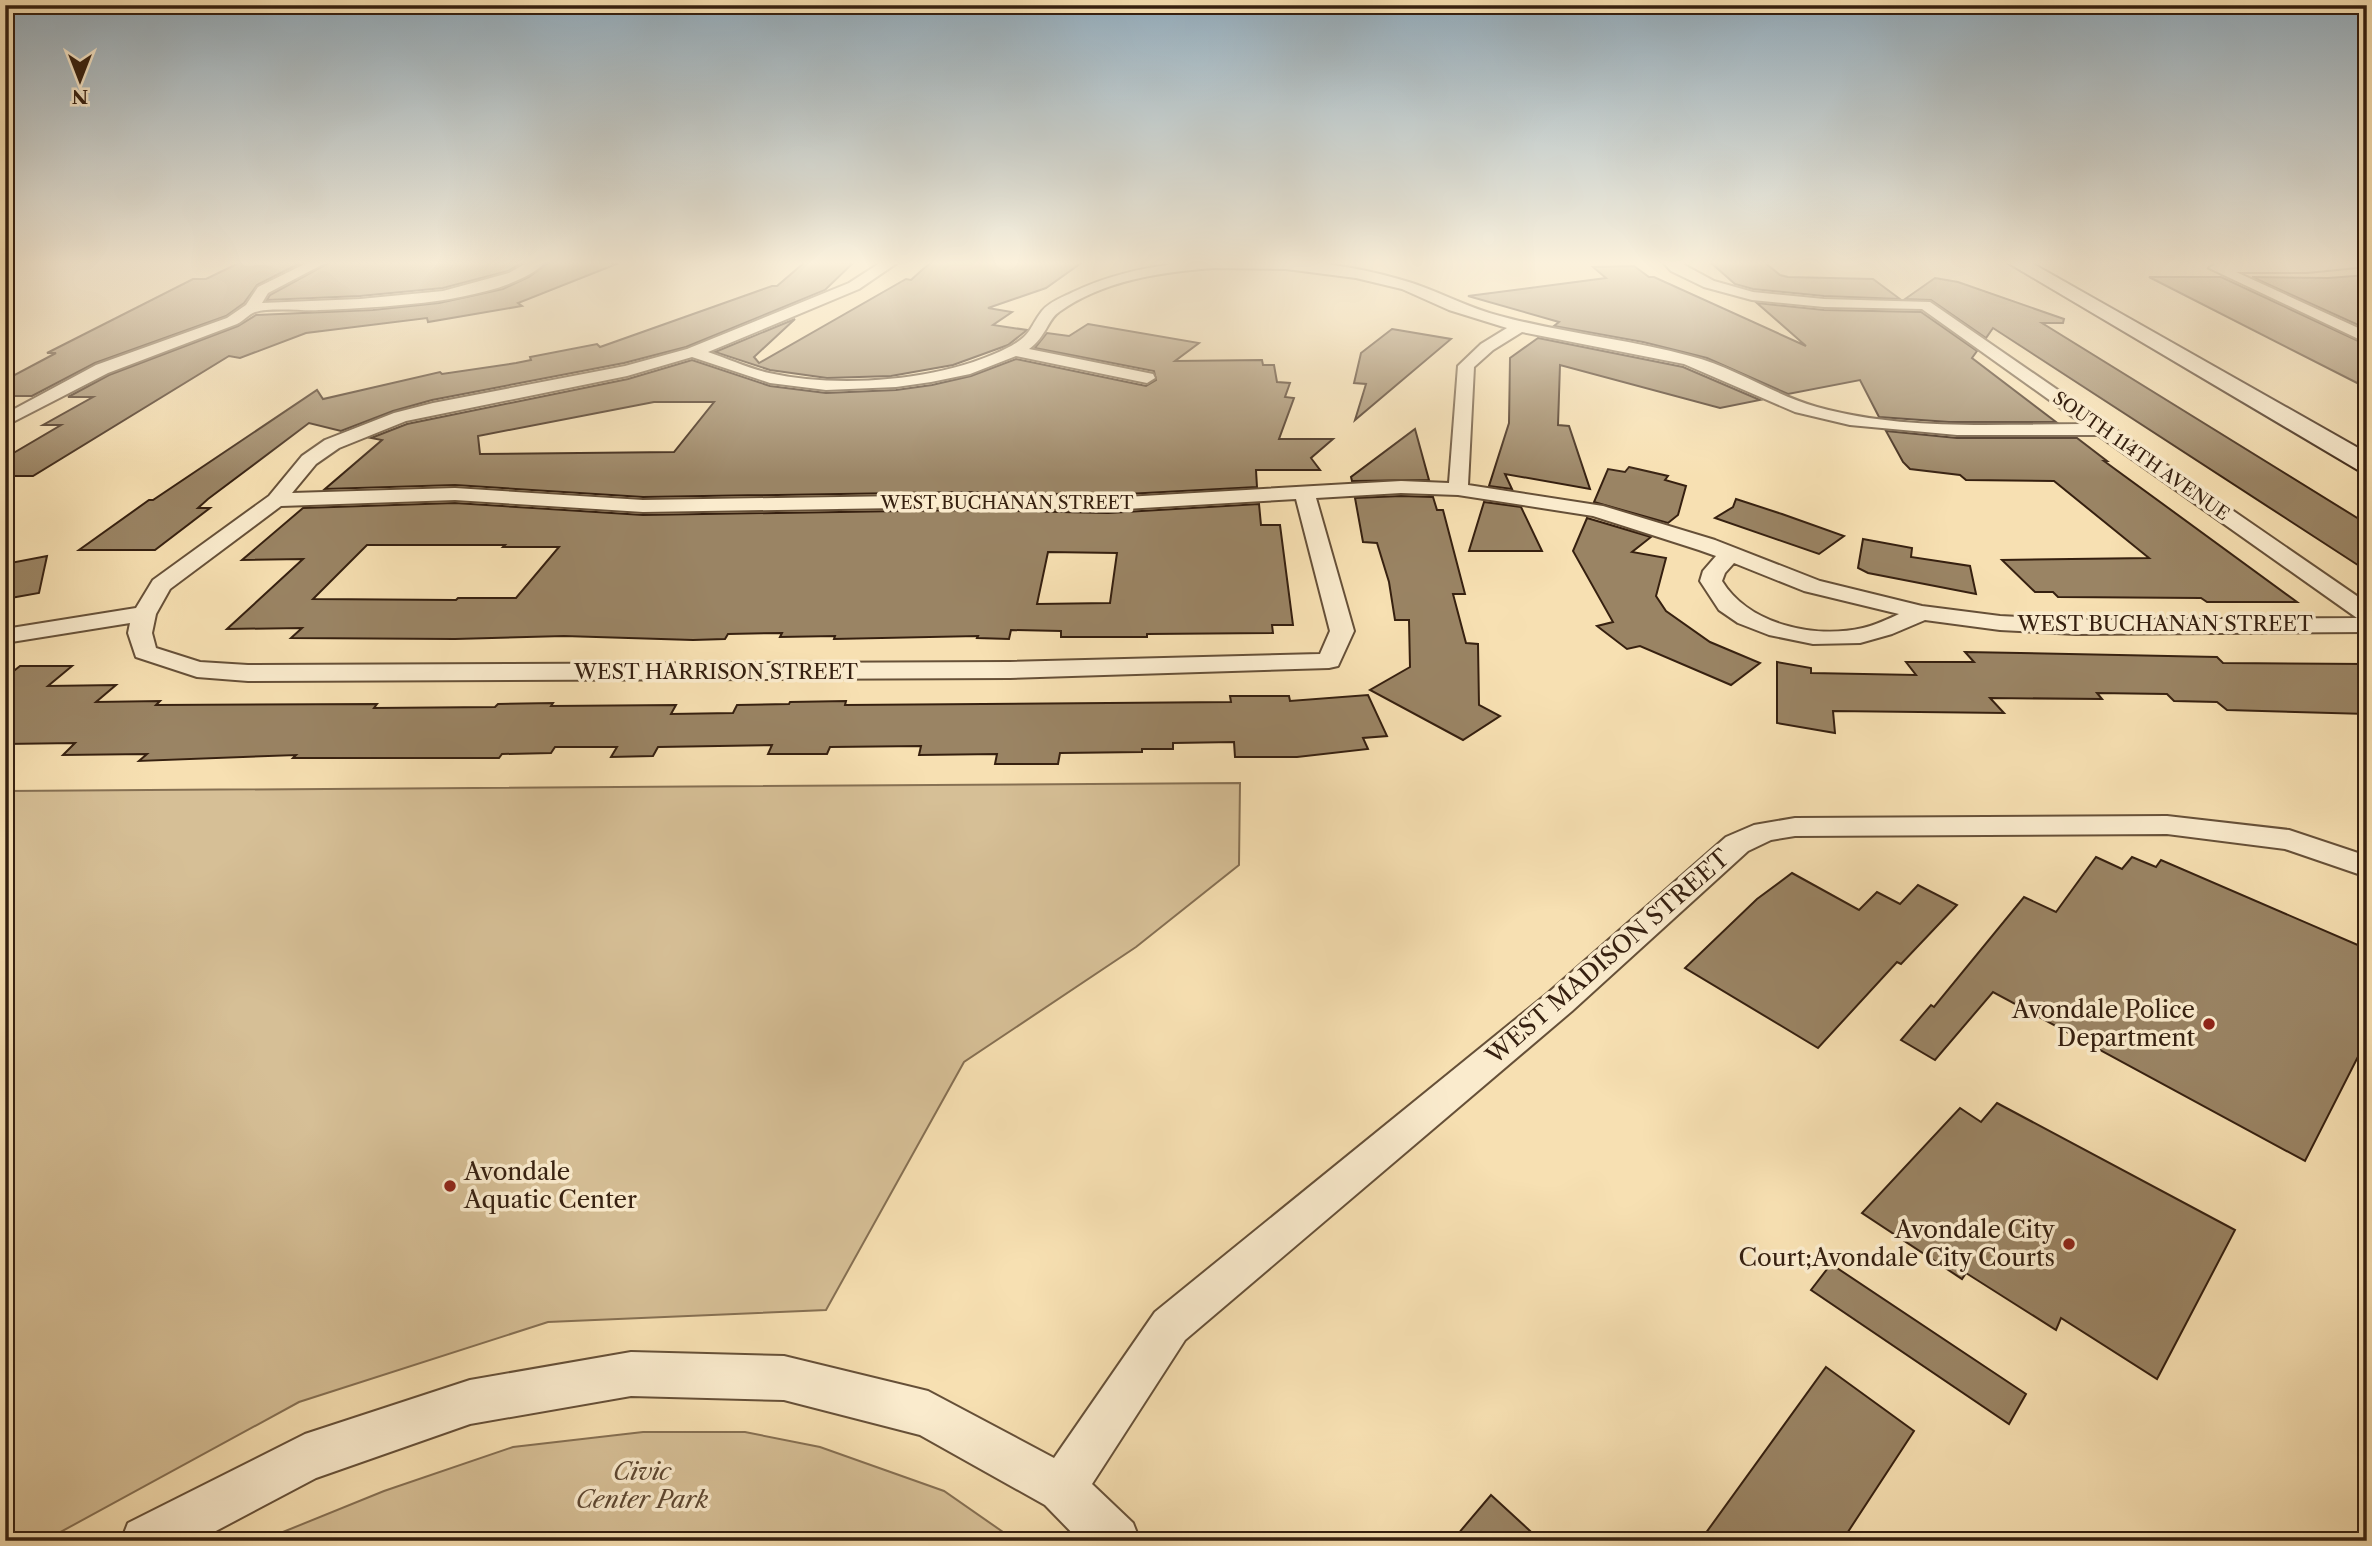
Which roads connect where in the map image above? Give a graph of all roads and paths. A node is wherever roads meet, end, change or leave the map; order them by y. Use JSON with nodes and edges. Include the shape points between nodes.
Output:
{"nodes":[{"id":1,"x":202,"y":333,"type":"edge"},
{"id":2,"x":739,"y":333,"type":"edge"},
{"id":3,"x":1038,"y":333,"type":"edge"},
{"id":4,"x":1510,"y":333,"type":"edge"},
{"id":5,"x":1552,"y":333,"type":"edge"},
{"id":6,"x":1966,"y":333,"type":"edge"},
{"id":7,"x":2139,"y":333,"type":"edge"},
{"id":8,"x":2180,"y":333,"type":"edge"},
{"id":9,"x":1014,"y":351,"type":"junction"},
{"id":10,"x":693,"y":352,"type":"junction"},
{"id":11,"x":2260,"y":377,"type":"dead end"},
{"id":12,"x":1147,"y":379,"type":"dead end"},
{"id":13,"x":5,"y":421,"type":"edge"},
{"id":14,"x":2102,"y":429,"type":"junction"},
{"id":15,"x":2367,"y":464,"type":"edge"},
{"id":16,"x":1458,"y":489,"type":"junction"},
{"id":17,"x":1304,"y":492,"type":"junction"},
{"id":18,"x":276,"y":500,"type":"junction"},
{"id":19,"x":1730,"y":554,"type":"junction"},
{"id":20,"x":144,"y":614,"type":"junction"},
{"id":21,"x":1922,"y":614,"type":"junction"},
{"id":22,"x":2367,"y":614,"type":"edge"},
{"id":23,"x":2367,"y":625,"type":"edge"},
{"id":24,"x":5,"y":636,"type":"edge"},
{"id":25,"x":2367,"y":867,"type":"edge"},
{"id":26,"x":1062,"y":1488,"type":"junction"},
{"id":27,"x":146,"y":1541,"type":"edge"},
{"id":28,"x":1115,"y":1541,"type":"edge"}],
"edges":[{"from":1,"to":13,"type":"street","via":[[102,369]]},
{"from":2,"to":10,"type":"street"},
{"from":3,"to":9,"type":"street"},
{"from":4,"to":16,"type":"street","via":[[1466,366]]},
{"from":5,"to":14,"type":"street","via":[[1712,368],[1778,400],[1864,423],[1919,430]]},
{"from":6,"to":14,"type":"street","name":"SOUTH 114TH AVENUE"},
{"from":7,"to":15,"type":"main road"},
{"from":8,"to":11,"type":"main road"},
{"from":9,"to":10,"type":"street","via":[[974,368],[915,380],[827,384],[773,379]]},
{"from":9,"to":12,"type":"street"},
{"from":10,"to":18,"type":"street","via":[[627,372],[439,407],[387,422],[332,444],[309,460]]},
{"from":14,"to":22,"type":"street","name":"SOUTH 114TH AVENUE"},
{"from":16,"to":17,"type":"street","name":"WEST BUCHANAN STREET"},
{"from":16,"to":19,"type":"street","name":"WEST BUCHANAN STREET","via":[[1596,510]]},
{"from":17,"to":18,"type":"street","name":"WEST BUCHANAN STREET","via":[[1108,505],[964,501],[643,506],[455,494]]},
{"from":17,"to":20,"type":"street","name":"WEST HARRISON STREET","via":[[1342,631],[1328,661],[1010,670],[248,673],[197,669],[145,652],[140,633]]},
{"from":18,"to":20,"type":"street","via":[[161,585]]},
{"from":19,"to":21,"type":"street","name":"WEST BUCHANAN STREET","via":[[1812,586]]},
{"from":19,"to":21,"type":"street","name":"WEST BUCHANAN STREET","via":[[1711,581],[1732,610],[1756,624],[1794,633],[1857,637]]},
{"from":20,"to":24,"type":"street"},
{"from":21,"to":23,"type":"street","name":"WEST BUCHANAN STREET","via":[[2076,627]]},
{"from":25,"to":26,"type":"street","name":"WEST MADISON STREET","via":[[2289,840],[2167,825],[1795,827],[1764,832],[1737,844],[1560,1002],[1170,1326]]},
{"from":26,"to":27,"type":"street","via":[[928,1414],[784,1378],[631,1374],[470,1402],[305,1458]]},
{"from":26,"to":28,"type":"street"}]}
